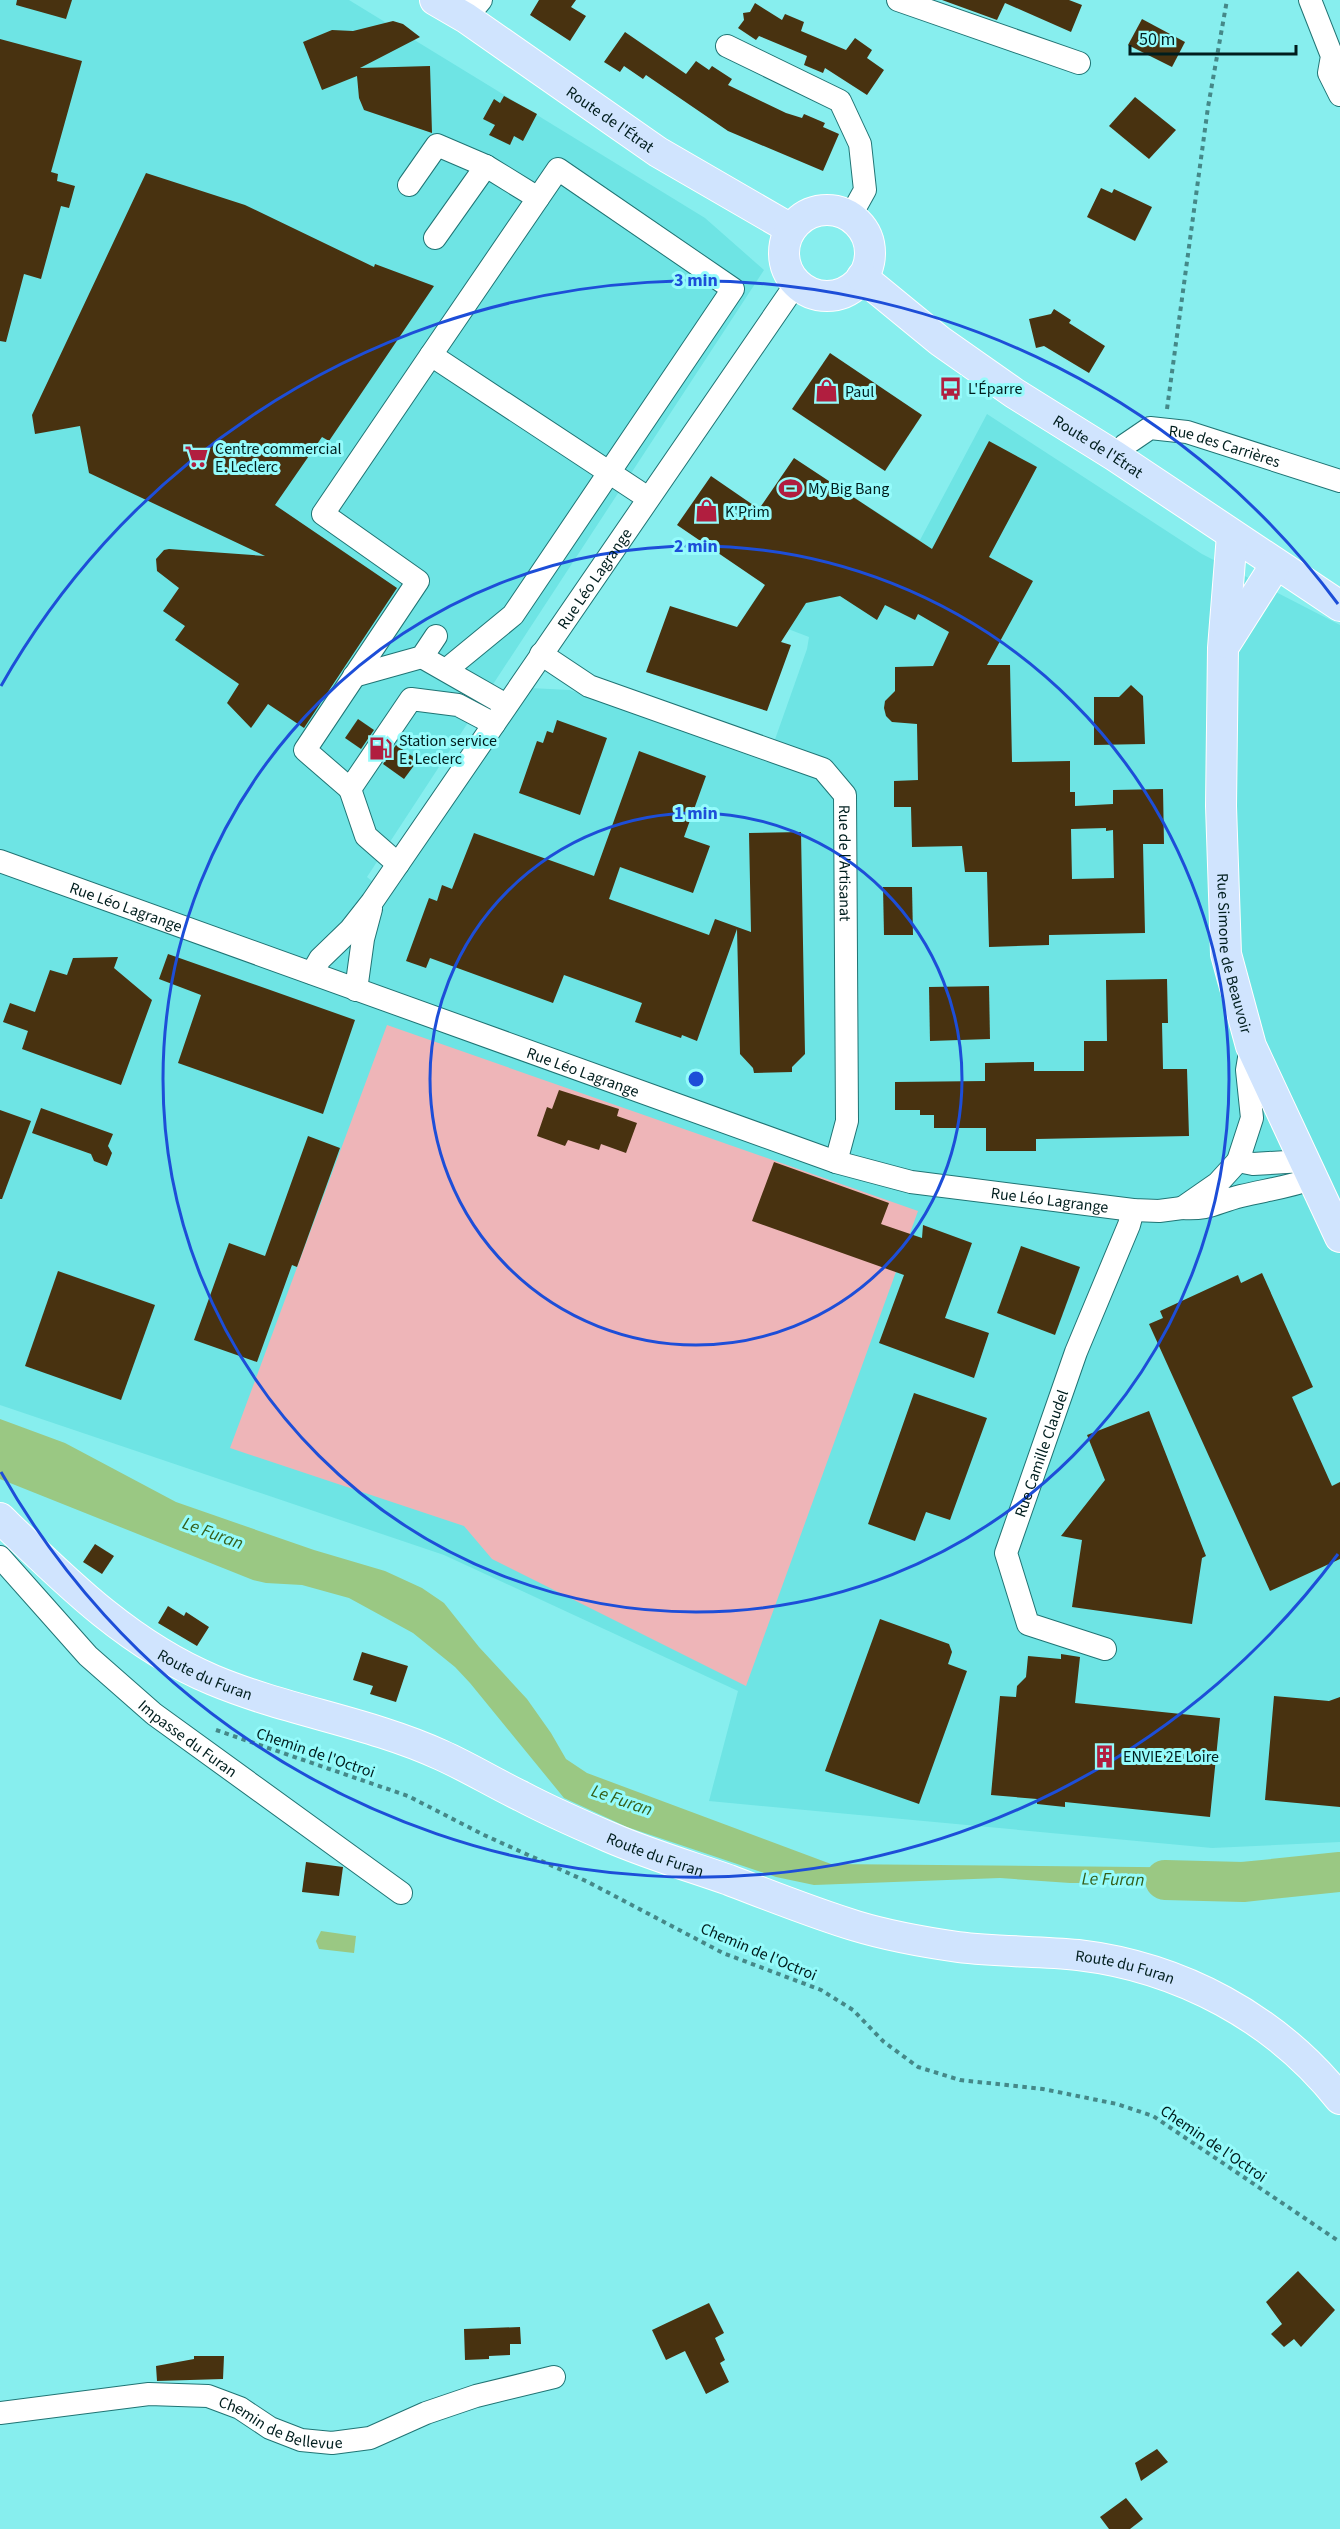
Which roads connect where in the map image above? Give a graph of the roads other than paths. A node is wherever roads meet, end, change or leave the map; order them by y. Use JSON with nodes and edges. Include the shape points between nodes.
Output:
{"nodes":[{"id":1,"x":435,"y":0,"type":"edge"},
{"id":2,"x":898,"y":0,"type":"edge"},
{"id":3,"x":1310,"y":0,"type":"edge"},
{"id":4,"x":473,"y":9,"type":"edge"},
{"id":5,"x":727,"y":46,"type":"dead end"},
{"id":6,"x":1079,"y":63,"type":"dead end"},
{"id":7,"x":1340,"y":95,"type":"edge"},
{"id":8,"x":486,"y":166,"type":"junction"},
{"id":9,"x":409,"y":186,"type":"dead end"},
{"id":10,"x":538,"y":198,"type":"junction"},
{"id":11,"x":850,"y":217,"type":"junction"},
{"id":12,"x":791,"y":229,"type":"junction"},
{"id":13,"x":435,"y":238,"type":"dead end"},
{"id":14,"x":862,"y":277,"type":"junction"},
{"id":15,"x":796,"y":284,"type":"junction"},
{"id":16,"x":431,"y":355,"type":"junction"},
{"id":17,"x":1115,"y":456,"type":"junction"},
{"id":18,"x":609,"y":472,"type":"junction"},
{"id":19,"x":1340,"y":481,"type":"edge"},
{"id":20,"x":648,"y":498,"type":"junction"},
{"id":21,"x":1232,"y":535,"type":"junction"},
{"id":22,"x":1276,"y":564,"type":"junction"},
{"id":23,"x":1340,"y":606,"type":"edge"},
{"id":24,"x":436,"y":636,"type":"dead end"},
{"id":25,"x":1223,"y":648,"type":"junction"},
{"id":26,"x":541,"y":654,"type":"junction"},
{"id":27,"x":422,"y":657,"type":"junction"},
{"id":28,"x":446,"y":670,"type":"junction"},
{"id":29,"x":354,"y":676,"type":"junction"},
{"id":30,"x":500,"y":714,"type":"junction"},
{"id":31,"x":350,"y":789,"type":"junction"},
{"id":32,"x":0,"y":861,"type":"edge"},
{"id":33,"x":398,"y":864,"type":"junction"},
{"id":34,"x":372,"y":902,"type":"junction"},
{"id":35,"x":312,"y":973,"type":"junction"},
{"id":36,"x":356,"y":990,"type":"junction"},
{"id":37,"x":1251,"y":1046,"type":"junction"},
{"id":38,"x":1238,"y":1161,"type":"junction"},
{"id":39,"x":836,"y":1162,"type":"junction"},
{"id":40,"x":1309,"y":1169,"type":"junction"},
{"id":41,"x":1182,"y":1208,"type":"junction"},
{"id":42,"x":1133,"y":1210,"type":"junction"},
{"id":43,"x":1340,"y":1237,"type":"edge"},
{"id":44,"x":0,"y":1518,"type":"edge"},
{"id":45,"x":0,"y":1557,"type":"edge"},
{"id":46,"x":1105,"y":1649,"type":"dead end"},
{"id":47,"x":401,"y":1893,"type":"dead end"},
{"id":48,"x":1340,"y":2099,"type":"edge"},
{"id":49,"x":554,"y":2377,"type":"dead end"},
{"id":50,"x":0,"y":2413,"type":"edge"}],
"edges":[{"from":1,"to":4,"type":"main road","name":"Route de l'Étrat"},
{"from":2,"to":6,"type":"street"},
{"from":3,"to":7,"type":"street","via":[[1332,56],[1329,73]]},
{"from":4,"to":12,"type":"main road","name":"Route de l'Étrat","via":[[658,152]]},
{"from":5,"to":11,"type":"street","via":[[840,101],[860,144],[865,190]]},
{"from":8,"to":9,"type":"street","via":[[437,145]]},
{"from":8,"to":10,"type":"street"},
{"from":8,"to":13,"type":"street"},
{"from":10,"to":16,"type":"street"},
{"from":10,"to":18,"type":"street","via":[[558,169],[734,289]]},
{"from":11,"to":12,"type":"main road","via":[[825,210],[800,219]]},
{"from":11,"to":14,"type":"main road","via":[[867,238],[868,264]]},
{"from":12,"to":15,"type":"main road","via":[[784,255],[786,268]]},
{"from":14,"to":15,"type":"main road","via":[[853,287],[828,296]]},
{"from":14,"to":17,"type":"main road","name":"Route de l'Étrat","via":[[1014,393]]},
{"from":15,"to":20,"type":"street","name":"Rue Léo Lagrange"},
{"from":16,"to":18,"type":"street"},
{"from":16,"to":29,"type":"street","via":[[323,514],[418,581]]},
{"from":17,"to":19,"type":"street","name":"Rue des Carrières","via":[[1150,428],[1164,429],[1187,432]]},
{"from":17,"to":21,"type":"main road","name":"Route de l'Étrat"},
{"from":18,"to":20,"type":"street"},
{"from":18,"to":28,"type":"street","via":[[513,615]]},
{"from":20,"to":26,"type":"street","name":"Rue Léo Lagrange"},
{"from":21,"to":22,"type":"main road","name":"Route de l'Étrat"},
{"from":21,"to":25,"type":"main road","name":"Rue Simone de Beauvoir"},
{"from":22,"to":23,"type":"main road","name":"Route de l'Étrat"},
{"from":22,"to":25,"type":"main road"},
{"from":24,"to":27,"type":"street"},
{"from":25,"to":37,"type":"main road","name":"Rue Simone de Beauvoir","via":[[1221,806],[1226,954]]},
{"from":26,"to":30,"type":"street","name":"Rue Léo Lagrange"},
{"from":26,"to":39,"type":"street","name":"Rue de l'Artisanat","via":[[589,686],[823,769],[845,795],[847,1121]]},
{"from":27,"to":28,"type":"street"},
{"from":27,"to":29,"type":"street"},
{"from":28,"to":30,"type":"street"},
{"from":29,"to":31,"type":"street","via":[[305,750]]},
{"from":30,"to":31,"type":"street","via":[[411,699]]},
{"from":30,"to":33,"type":"street","name":"Rue Léo Lagrange"},
{"from":31,"to":33,"type":"street","via":[[366,836]]},
{"from":32,"to":35,"type":"street","name":"Rue Léo Lagrange"},
{"from":33,"to":34,"type":"street","name":"Rue Léo Lagrange"},
{"from":34,"to":35,"type":"street","name":"Rue Léo Lagrange"},
{"from":34,"to":36,"type":"street"},
{"from":35,"to":36,"type":"street","name":"Rue Léo Lagrange"},
{"from":36,"to":39,"type":"street","name":"Rue Léo Lagrange"},
{"from":37,"to":38,"type":"street","name":"Rue Léo Lagrange","via":[[1247,1070],[1252,1118]]},
{"from":37,"to":40,"type":"main road","name":"Rue Simone de Beauvoir"},
{"from":38,"to":40,"type":"street"},
{"from":38,"to":41,"type":"street","name":"Rue Léo Lagrange","via":[[1218,1183]]},
{"from":39,"to":42,"type":"street","name":"Rue Léo Lagrange","via":[[911,1182]]},
{"from":40,"to":41,"type":"street","name":"Rue Léo Lagrange","via":[[1291,1186],[1202,1209]]},
{"from":40,"to":43,"type":"main road","name":"Rue Simone de Beauvoir"},
{"from":41,"to":42,"type":"street","name":"Rue Léo Lagrange"},
{"from":42,"to":46,"type":"street","name":"Rue Camille Claudel","via":[[1076,1352],[1006,1553],[1028,1624]]},
{"from":44,"to":48,"type":"main road","name":"Route du Furan","via":[[100,1611],[174,1662],[214,1681],[407,1742],[614,1839],[850,1924],[892,1936],[960,1947],[1107,1960],[1179,1980],[1255,2019],[1288,2045]]},
{"from":45,"to":47,"type":"street","name":"Impasse du Furan","via":[[88,1656],[154,1714]]},
{"from":49,"to":50,"type":"street","name":"Chemin de Bellevue","via":[[476,2396],[370,2438],[332,2443],[301,2440],[208,2396],[149,2394]]}]}
